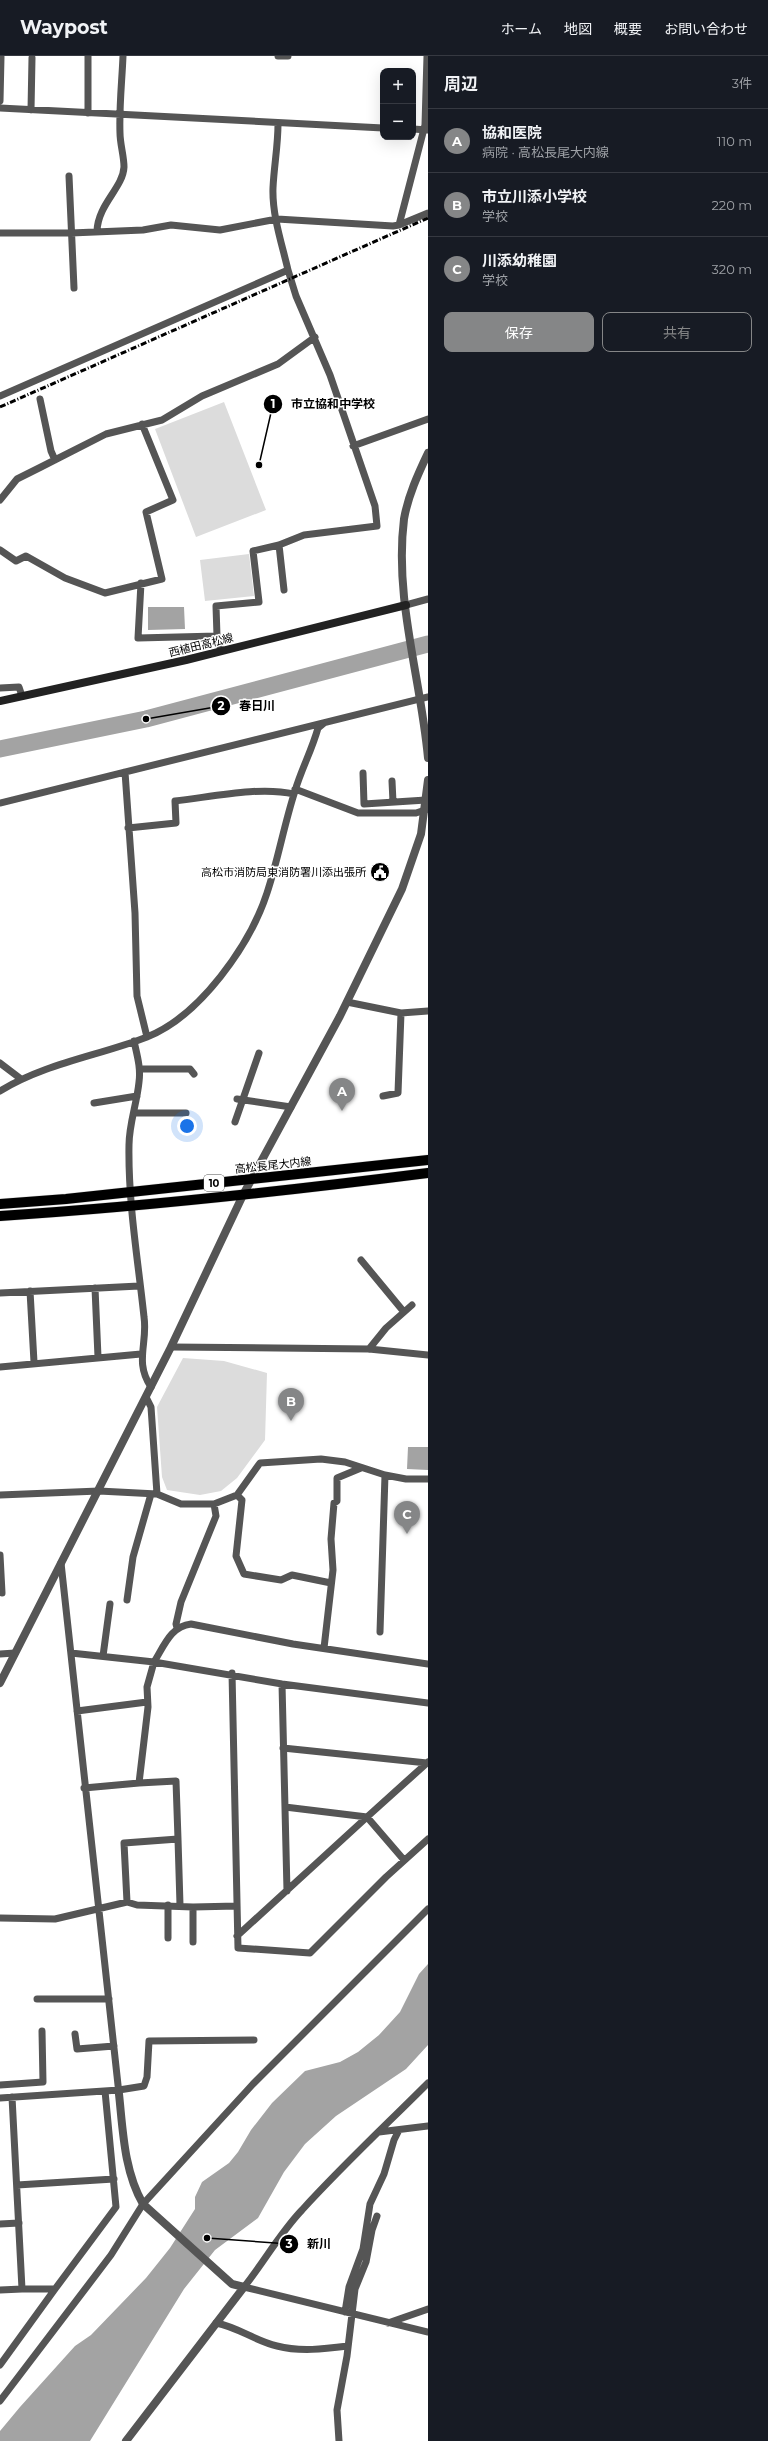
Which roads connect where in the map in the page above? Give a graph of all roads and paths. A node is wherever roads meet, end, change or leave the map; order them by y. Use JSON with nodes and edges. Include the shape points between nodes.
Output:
{"nodes":[{"id":1,"x":88,"y":56,"type":"edge"},
{"id":2,"x":123,"y":56,"type":"edge"},
{"id":3,"x":278,"y":56,"type":"edge"},
{"id":4,"x":288,"y":56,"type":"edge"},
{"id":5,"x":426,"y":56,"type":"edge"},
{"id":6,"x":1,"y":57,"type":"edge"},
{"id":7,"x":32,"y":58,"type":"dead end"},
{"id":8,"x":0,"y":102,"type":"edge"},
{"id":9,"x":0,"y":108,"type":"edge"},
{"id":10,"x":31,"y":110,"type":"junction"},
{"id":11,"x":88,"y":113,"type":"junction"},
{"id":12,"x":120,"y":114,"type":"junction"},
{"id":13,"x":278,"y":124,"type":"junction"},
{"id":14,"x":380,"y":128,"type":"edge"},
{"id":15,"x":416,"y":129,"type":"edge"},
{"id":16,"x":426,"y":130,"type":"edge"},
{"id":17,"x":69,"y":176,"type":"dead end"},
{"id":18,"x":428,"y":213,"type":"edge"},
{"id":19,"x":277,"y":219,"type":"junction"},
{"id":20,"x":399,"y":224,"type":"junction"},
{"id":21,"x":97,"y":231,"type":"junction"},
{"id":22,"x":0,"y":233,"type":"edge"},
{"id":23,"x":70,"y":233,"type":"junction"},
{"id":24,"x":288,"y":270,"type":"junction"},
{"id":25,"x":74,"y":288,"type":"dead end"},
{"id":26,"x":315,"y":337,"type":"junction"},
{"id":27,"x":0,"y":396,"type":"edge"},
{"id":28,"x":40,"y":399,"type":"dead end"},
{"id":29,"x":428,"y":419,"type":"edge"},
{"id":30,"x":142,"y":424,"type":"junction"},
{"id":31,"x":353,"y":446,"type":"junction"},
{"id":32,"x":428,"y":453,"type":"edge"},
{"id":33,"x":55,"y":460,"type":"junction"},
{"id":34,"x":0,"y":500,"type":"edge"},
{"id":35,"x":278,"y":545,"type":"junction"},
{"id":36,"x":0,"y":550,"type":"edge"},
{"id":37,"x":141,"y":583,"type":"junction"},
{"id":38,"x":284,"y":590,"type":"dead end"},
{"id":39,"x":428,"y":599,"type":"edge"},
{"id":40,"x":406,"y":605,"type":"junction"},
{"id":41,"x":216,"y":636,"type":"junction"},
{"id":42,"x":221,"y":651,"type":"junction"},
{"id":43,"x":0,"y":688,"type":"edge"},
{"id":44,"x":22,"y":696,"type":"junction"},
{"id":45,"x":422,"y":696,"type":"edge"},
{"id":46,"x":0,"y":701,"type":"edge"},
{"id":47,"x":324,"y":723,"type":"junction"},
{"id":48,"x":428,"y":758,"type":"edge"},
{"id":49,"x":125,"y":772,"type":"junction"},
{"id":50,"x":363,"y":773,"type":"dead end"},
{"id":51,"x":428,"y":780,"type":"edge"},
{"id":52,"x":392,"y":781,"type":"dead end"},
{"id":53,"x":294,"y":792,"type":"junction"},
{"id":54,"x":393,"y":802,"type":"junction"},
{"id":55,"x":0,"y":803,"type":"edge"},
{"id":56,"x":426,"y":806,"type":"edge"},
{"id":57,"x":128,"y":828,"type":"junction"},
{"id":58,"x":347,"y":1002,"type":"junction"},
{"id":59,"x":428,"y":1011,"type":"edge"},
{"id":60,"x":401,"y":1013,"type":"junction"},
{"id":61,"x":147,"y":1037,"type":"junction"},
{"id":62,"x":134,"y":1041,"type":"junction"},
{"id":63,"x":259,"y":1053,"type":"dead end"},
{"id":64,"x":0,"y":1063,"type":"edge"},
{"id":65,"x":140,"y":1069,"type":"junction"},
{"id":66,"x":194,"y":1074,"type":"dead end"},
{"id":67,"x":20,"y":1079,"type":"junction"},
{"id":68,"x":0,"y":1091,"type":"edge"},
{"id":69,"x":137,"y":1096,"type":"junction"},
{"id":70,"x":383,"y":1096,"type":"dead end"},
{"id":71,"x":240,"y":1099,"type":"junction"},
{"id":72,"x":94,"y":1103,"type":"dead end"},
{"id":73,"x":291,"y":1107,"type":"junction"},
{"id":74,"x":134,"y":1113,"type":"junction"},
{"id":75,"x":186,"y":1113,"type":"dead end"},
{"id":76,"x":235,"y":1122,"type":"dead end"},
{"id":77,"x":428,"y":1160,"type":"edge"},
{"id":78,"x":428,"y":1173,"type":"edge"},
{"id":79,"x":253,"y":1178,"type":"junction"},
{"id":80,"x":130,"y":1191,"type":"junction"},
{"id":81,"x":243,"y":1195,"type":"junction"},
{"id":82,"x":0,"y":1204,"type":"edge"},
{"id":83,"x":132,"y":1207,"type":"junction"},
{"id":84,"x":0,"y":1216,"type":"edge"},
{"id":85,"x":361,"y":1260,"type":"dead end"},
{"id":86,"x":139,"y":1286,"type":"junction"},
{"id":87,"x":95,"y":1288,"type":"junction"},
{"id":88,"x":30,"y":1291,"type":"junction"},
{"id":89,"x":0,"y":1293,"type":"edge"},
{"id":90,"x":412,"y":1305,"type":"dead end"},
{"id":91,"x":404,"y":1312,"type":"junction"},
{"id":92,"x":171,"y":1347,"type":"junction"},
{"id":93,"x":369,"y":1349,"type":"junction"},
{"id":94,"x":141,"y":1354,"type":"junction"},
{"id":95,"x":428,"y":1356,"type":"edge"},
{"id":96,"x":98,"y":1357,"type":"junction"},
{"id":97,"x":34,"y":1362,"type":"junction"},
{"id":98,"x":0,"y":1367,"type":"edge"},
{"id":99,"x":152,"y":1387,"type":"junction"},
{"id":100,"x":146,"y":1397,"type":"junction"},
{"id":101,"x":360,"y":1468,"type":"junction"},
{"id":102,"x":385,"y":1475,"type":"junction"},
{"id":103,"x":428,"y":1479,"type":"edge"},
{"id":104,"x":100,"y":1491,"type":"junction"},
{"id":105,"x":0,"y":1494,"type":"edge"},
{"id":106,"x":154,"y":1494,"type":"junction"},
{"id":107,"x":237,"y":1495,"type":"junction"},
{"id":108,"x":214,"y":1504,"type":"junction"},
{"id":109,"x":0,"y":1555,"type":"edge"},
{"id":110,"x":61,"y":1563,"type":"junction"},
{"id":111,"x":331,"y":1583,"type":"junction"},
{"id":112,"x":2,"y":1592,"type":"dead end"},
{"id":113,"x":127,"y":1600,"type":"dead end"},
{"id":114,"x":110,"y":1604,"type":"dead end"},
{"id":115,"x":177,"y":1628,"type":"junction"},
{"id":116,"x":380,"y":1632,"type":"dead end"},
{"id":117,"x":324,"y":1648,"type":"junction"},
{"id":118,"x":15,"y":1653,"type":"junction"},
{"id":119,"x":70,"y":1653,"type":"junction"},
{"id":120,"x":0,"y":1654,"type":"edge"},
{"id":121,"x":103,"y":1656,"type":"junction"},
{"id":122,"x":154,"y":1662,"type":"junction"},
{"id":123,"x":428,"y":1664,"type":"edge"},
{"id":124,"x":232,"y":1674,"type":"junction"},
{"id":125,"x":0,"y":1683,"type":"edge"},
{"id":126,"x":282,"y":1684,"type":"junction"},
{"id":127,"x":147,"y":1702,"type":"junction"},
{"id":128,"x":428,"y":1704,"type":"edge"},
{"id":129,"x":77,"y":1711,"type":"junction"},
{"id":130,"x":283,"y":1748,"type":"junction"},
{"id":131,"x":428,"y":1762,"type":"edge"},
{"id":132,"x":139,"y":1783,"type":"junction"},
{"id":133,"x":84,"y":1788,"type":"junction"},
{"id":134,"x":284,"y":1807,"type":"junction"},
{"id":135,"x":367,"y":1817,"type":"junction"},
{"id":136,"x":178,"y":1839,"type":"junction"},
{"id":137,"x":428,"y":1839,"type":"edge"},
{"id":138,"x":404,"y":1860,"type":"junction"},
{"id":139,"x":286,"y":1891,"type":"junction"},
{"id":140,"x":127,"y":1902,"type":"junction"},
{"id":141,"x":168,"y":1905,"type":"junction"},
{"id":142,"x":180,"y":1905,"type":"junction"},
{"id":143,"x":237,"y":1906,"type":"junction"},
{"id":144,"x":193,"y":1907,"type":"junction"},
{"id":145,"x":99,"y":1908,"type":"junction"},
{"id":146,"x":428,"y":1909,"type":"edge"},
{"id":147,"x":0,"y":1918,"type":"edge"},
{"id":148,"x":238,"y":1936,"type":"junction"},
{"id":149,"x":168,"y":1938,"type":"dead end"},
{"id":150,"x":193,"y":1942,"type":"dead end"},
{"id":151,"x":37,"y":1999,"type":"dead end"},
{"id":152,"x":109,"y":1999,"type":"junction"},
{"id":153,"x":42,"y":2031,"type":"dead end"},
{"id":154,"x":75,"y":2034,"type":"dead end"},
{"id":155,"x":254,"y":2040,"type":"dead end"},
{"id":156,"x":114,"y":2046,"type":"junction"},
{"id":157,"x":428,"y":2082,"type":"edge"},
{"id":158,"x":0,"y":2085,"type":"edge"},
{"id":159,"x":105,"y":2091,"type":"junction"},
{"id":160,"x":119,"y":2092,"type":"junction"},
{"id":161,"x":12,"y":2097,"type":"junction"},
{"id":162,"x":0,"y":2098,"type":"edge"},
{"id":163,"x":428,"y":2126,"type":"edge"},
{"id":164,"x":399,"y":2130,"type":"junction"},
{"id":165,"x":379,"y":2132,"type":"junction"},
{"id":166,"x":114,"y":2179,"type":"junction"},
{"id":167,"x":17,"y":2185,"type":"junction"},
{"id":168,"x":146,"y":2207,"type":"junction"},
{"id":169,"x":377,"y":2216,"type":"dead end"},
{"id":170,"x":19,"y":2223,"type":"junction"},
{"id":171,"x":0,"y":2224,"type":"edge"},
{"id":172,"x":244,"y":2287,"type":"junction"},
{"id":173,"x":22,"y":2289,"type":"junction"},
{"id":174,"x":56,"y":2289,"type":"junction"},
{"id":175,"x":0,"y":2290,"type":"edge"},
{"id":176,"x":428,"y":2309,"type":"edge"},
{"id":177,"x":348,"y":2313,"type":"junction"},
{"id":178,"x":216,"y":2323,"type":"junction"},
{"id":179,"x":388,"y":2323,"type":"junction"},
{"id":180,"x":428,"y":2332,"type":"edge"},
{"id":181,"x":348,"y":2346,"type":"junction"},
{"id":182,"x":0,"y":2365,"type":"edge"},
{"id":183,"x":0,"y":2401,"type":"edge"},
{"id":184,"x":126,"y":2441,"type":"edge"},
{"id":185,"x":338,"y":2441,"type":"edge"}],
"edges":[{"from":1,"to":11,"type":"street"},
{"from":2,"to":12,"type":"street"},
{"from":3,"to":4,"type":"street"},
{"from":5,"to":16,"type":"street"},
{"from":6,"to":8,"type":"street"},
{"from":7,"to":10,"type":"street"},
{"from":9,"to":10,"type":"street"},
{"from":10,"to":11,"type":"street"},
{"from":11,"to":12,"type":"street"},
{"from":12,"to":13,"type":"street"},
{"from":12,"to":21,"type":"street","via":[[123,172],[104,203],[97,222]]},
{"from":13,"to":14,"type":"street"},
{"from":13,"to":19,"type":"street","via":[[278,152],[273,189]]},
{"from":15,"to":16,"type":"street"},
{"from":16,"to":20,"type":"street"},
{"from":17,"to":23,"type":"street"},
{"from":18,"to":20,"type":"street"},
{"from":19,"to":20,"type":"street","via":[[393,226]]},
{"from":19,"to":21,"type":"street","via":[[220,230],[171,225],[143,230]]},
{"from":19,"to":24,"type":"street"},
{"from":21,"to":23,"type":"street"},
{"from":22,"to":23,"type":"street"},
{"from":23,"to":25,"type":"street"},
{"from":24,"to":26,"type":"street","via":[[296,296]]},
{"from":24,"to":27,"type":"street"},
{"from":26,"to":30,"type":"street","via":[[278,364],[202,396],[162,420]]},
{"from":26,"to":31,"type":"street"},
{"from":28,"to":33,"type":"street"},
{"from":29,"to":31,"type":"street"},
{"from":30,"to":33,"type":"street","via":[[106,434]]},
{"from":30,"to":37,"type":"street","via":[[172,500],[146,512],[162,579]]},
{"from":31,"to":35,"type":"street","via":[[376,506],[377,526],[304,535]]},
{"from":32,"to":40,"type":"street","via":[[412,490],[405,518],[402,568]]},
{"from":33,"to":34,"type":"street","via":[[17,479]]},
{"from":35,"to":38,"type":"street"},
{"from":35,"to":41,"type":"street","via":[[253,551],[259,602],[216,606]]},
{"from":36,"to":37,"type":"street","via":[[16,561],[26,556],[65,578],[105,593]]},
{"from":37,"to":41,"type":"street","via":[[138,638]]},
{"from":39,"to":40,"type":"street"},
{"from":40,"to":42,"type":"main road","name":"西植田高松線"},
{"from":40,"to":45,"type":"street"},
{"from":41,"to":42,"type":"street"},
{"from":42,"to":44,"type":"main road","name":"西植田高松線"},
{"from":43,"to":44,"type":"street","via":[[19,687]]},
{"from":44,"to":46,"type":"main road","name":"西植田高松線"},
{"from":45,"to":47,"type":"street"},
{"from":45,"to":48,"type":"street"},
{"from":47,"to":49,"type":"street"},
{"from":47,"to":53,"type":"street","via":[[318,728]]},
{"from":49,"to":55,"type":"street"},
{"from":49,"to":57,"type":"street"},
{"from":50,"to":54,"type":"street","via":[[364,804]]},
{"from":51,"to":56,"type":"street"},
{"from":52,"to":54,"type":"street"},
{"from":53,"to":56,"type":"street","via":[[358,813],[416,812]]},
{"from":53,"to":57,"type":"street","via":[[261,792],[175,801],[176,823]]},
{"from":53,"to":61,"type":"street","via":[[267,893],[256,921],[216,983],[164,1029]]},
{"from":54,"to":56,"type":"street"},
{"from":56,"to":58,"type":"street","via":[[415,857]]},
{"from":57,"to":61,"type":"street","via":[[135,913],[137,996]]},
{"from":58,"to":60,"type":"street"},
{"from":58,"to":73,"type":"street"},
{"from":59,"to":60,"type":"street"},
{"from":60,"to":70,"type":"street","via":[[398,1093]]},
{"from":61,"to":62,"type":"street"},
{"from":62,"to":65,"type":"street"},
{"from":62,"to":67,"type":"street","via":[[68,1060]]},
{"from":63,"to":71,"type":"street"},
{"from":64,"to":67,"type":"street"},
{"from":65,"to":66,"type":"street","via":[[190,1069]]},
{"from":65,"to":69,"type":"street"},
{"from":67,"to":68,"type":"street"},
{"from":69,"to":72,"type":"street"},
{"from":69,"to":74,"type":"street"},
{"from":71,"to":73,"type":"street"},
{"from":71,"to":76,"type":"street"},
{"from":73,"to":79,"type":"street"},
{"from":74,"to":75,"type":"street"},
{"from":74,"to":80,"type":"street","via":[[129,1143]]},
{"from":77,"to":79,"type":"main road","name":"高松長尾大内線","number":"10"},
{"from":78,"to":81,"type":"main road","number":"10"},
{"from":79,"to":80,"type":"main road","name":"高松長尾大内線","number":"10"},
{"from":79,"to":81,"type":"street"},
{"from":80,"to":82,"type":"main road","name":"高松長尾大内線","number":"10"},
{"from":80,"to":83,"type":"street"},
{"from":81,"to":83,"type":"main road","number":"10"},
{"from":81,"to":92,"type":"street"},
{"from":83,"to":84,"type":"main road","number":"10"},
{"from":83,"to":86,"type":"street"},
{"from":85,"to":91,"type":"street"},
{"from":86,"to":87,"type":"street"},
{"from":86,"to":94,"type":"street","via":[[145,1318]]},
{"from":87,"to":88,"type":"street"},
{"from":87,"to":96,"type":"street"},
{"from":88,"to":89,"type":"street"},
{"from":88,"to":97,"type":"street"},
{"from":90,"to":91,"type":"street"},
{"from":91,"to":93,"type":"street","via":[[386,1328]]},
{"from":92,"to":93,"type":"street"},
{"from":92,"to":99,"type":"street"},
{"from":93,"to":95,"type":"street"},
{"from":94,"to":96,"type":"street"},
{"from":94,"to":99,"type":"street","via":[[145,1377]]},
{"from":96,"to":97,"type":"street"},
{"from":97,"to":98,"type":"street"},
{"from":99,"to":100,"type":"street"},
{"from":100,"to":104,"type":"street"},
{"from":100,"to":106,"type":"street","via":[[151,1407]]},
{"from":101,"to":102,"type":"street"},
{"from":101,"to":107,"type":"street","via":[[345,1462],[321,1459],[260,1463]]},
{"from":101,"to":111,"type":"street","via":[[337,1478],[331,1538]]},
{"from":102,"to":103,"type":"street","via":[[406,1479]]},
{"from":102,"to":116,"type":"street"},
{"from":104,"to":105,"type":"street"},
{"from":104,"to":106,"type":"street"},
{"from":104,"to":110,"type":"street"},
{"from":106,"to":108,"type":"street","via":[[181,1504]]},
{"from":106,"to":113,"type":"street","via":[[133,1557]]},
{"from":107,"to":108,"type":"street"},
{"from":107,"to":111,"type":"street","via":[[242,1500],[236,1556],[244,1574],[281,1580],[292,1575]]},
{"from":108,"to":115,"type":"street","via":[[216,1516],[181,1602]]},
{"from":109,"to":112,"type":"street"},
{"from":110,"to":118,"type":"street"},
{"from":110,"to":119,"type":"street"},
{"from":111,"to":117,"type":"street"},
{"from":114,"to":121,"type":"street"},
{"from":115,"to":117,"type":"street","via":[[191,1624],[206,1625]]},
{"from":115,"to":122,"type":"street"},
{"from":117,"to":123,"type":"street"},
{"from":118,"to":120,"type":"street"},
{"from":118,"to":125,"type":"street"},
{"from":119,"to":121,"type":"street"},
{"from":119,"to":129,"type":"street"},
{"from":121,"to":122,"type":"street"},
{"from":122,"to":124,"type":"street"},
{"from":122,"to":127,"type":"street","via":[[147,1687]]},
{"from":124,"to":126,"type":"street"},
{"from":124,"to":143,"type":"street"},
{"from":126,"to":128,"type":"street"},
{"from":126,"to":130,"type":"street"},
{"from":127,"to":129,"type":"street"},
{"from":127,"to":132,"type":"street"},
{"from":129,"to":133,"type":"street"},
{"from":130,"to":131,"type":"street"},
{"from":130,"to":134,"type":"street"},
{"from":131,"to":135,"type":"street"},
{"from":132,"to":133,"type":"street"},
{"from":132,"to":136,"type":"street","via":[[176,1781]]},
{"from":133,"to":145,"type":"street"},
{"from":134,"to":135,"type":"street"},
{"from":134,"to":139,"type":"street"},
{"from":135,"to":138,"type":"street"},
{"from":135,"to":139,"type":"street"},
{"from":136,"to":140,"type":"street","via":[[124,1843]]},
{"from":136,"to":142,"type":"street"},
{"from":137,"to":138,"type":"street"},
{"from":138,"to":148,"type":"street","via":[[310,1953],[238,1948]]},
{"from":139,"to":148,"type":"street"},
{"from":140,"to":141,"type":"street"},
{"from":140,"to":145,"type":"street"},
{"from":141,"to":142,"type":"street"},
{"from":141,"to":149,"type":"street"},
{"from":142,"to":144,"type":"street"},
{"from":143,"to":144,"type":"street"},
{"from":143,"to":148,"type":"street"},
{"from":144,"to":150,"type":"street"},
{"from":145,"to":147,"type":"street","via":[[55,1919]]},
{"from":145,"to":152,"type":"street"},
{"from":146,"to":168,"type":"street","via":[[253,2084]]},
{"from":151,"to":152,"type":"street"},
{"from":152,"to":156,"type":"street"},
{"from":153,"to":158,"type":"street","via":[[43,2082]]},
{"from":154,"to":156,"type":"street","via":[[77,2049]]},
{"from":155,"to":160,"type":"street","via":[[149,2041],[144,2086]]},
{"from":156,"to":160,"type":"street"},
{"from":157,"to":165,"type":"street"},
{"from":159,"to":160,"type":"street"},
{"from":159,"to":161,"type":"street"},
{"from":159,"to":166,"type":"street"},
{"from":160,"to":168,"type":"street","via":[[130,2172],[137,2193]]},
{"from":161,"to":162,"type":"street"},
{"from":161,"to":167,"type":"street"},
{"from":163,"to":164,"type":"street"},
{"from":164,"to":165,"type":"street"},
{"from":164,"to":177,"type":"street","via":[[384,2174],[370,2204],[363,2249],[349,2287]]},
{"from":165,"to":172,"type":"street","via":[[301,2210],[277,2239]]},
{"from":166,"to":167,"type":"street"},
{"from":166,"to":174,"type":"street","via":[[116,2208]]},
{"from":167,"to":170,"type":"street"},
{"from":168,"to":172,"type":"street","via":[[232,2284]]},
{"from":168,"to":183,"type":"street"},
{"from":169,"to":177,"type":"street","via":[[366,2262]]},
{"from":170,"to":171,"type":"street"},
{"from":170,"to":173,"type":"street"},
{"from":172,"to":177,"type":"street"},
{"from":172,"to":178,"type":"street"},
{"from":173,"to":174,"type":"street"},
{"from":173,"to":175,"type":"street"},
{"from":174,"to":182,"type":"street"},
{"from":176,"to":179,"type":"street"},
{"from":177,"to":179,"type":"street"},
{"from":177,"to":181,"type":"street"},
{"from":178,"to":181,"type":"street","via":[[245,2331],[276,2346],[297,2350]]},
{"from":178,"to":184,"type":"street"},
{"from":179,"to":180,"type":"street"},
{"from":181,"to":185,"type":"street","via":[[337,2410]]}]}
